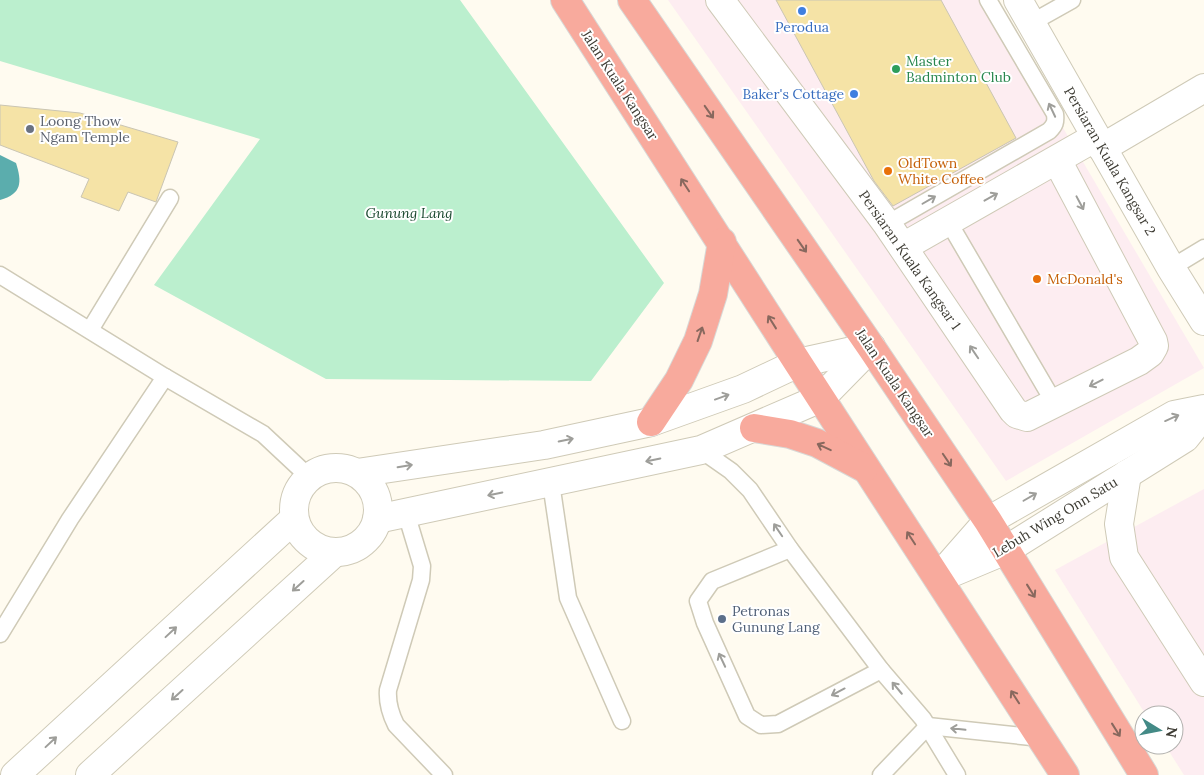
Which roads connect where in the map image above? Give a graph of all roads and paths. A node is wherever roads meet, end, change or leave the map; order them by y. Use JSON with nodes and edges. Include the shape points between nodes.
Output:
{"nodes":[{"id":1,"x":565,"y":0,"type":"edge"},
{"id":2,"x":632,"y":0,"type":"edge"},
{"id":3,"x":720,"y":0,"type":"edge"},
{"id":4,"x":988,"y":0,"type":"edge"},
{"id":5,"x":1018,"y":0,"type":"edge"},
{"id":6,"x":1072,"y":0,"type":"edge"},
{"id":7,"x":1031,"y":23,"type":"junction"},
{"id":8,"x":1204,"y":88,"type":"edge"},
{"id":9,"x":1099,"y":143,"type":"junction"},
{"id":10,"x":1057,"y":160,"type":"junction"},
{"id":11,"x":170,"y":198,"type":"dead end"},
{"id":12,"x":948,"y":221,"type":"junction"},
{"id":13,"x":887,"y":224,"type":"junction"},
{"id":14,"x":722,"y":242,"type":"junction"},
{"id":15,"x":903,"y":247,"type":"junction"},
{"id":16,"x":1204,"y":248,"type":"edge"},
{"id":17,"x":1171,"y":268,"type":"junction"},
{"id":18,"x":0,"y":275,"type":"edge"},
{"id":19,"x":1204,"y":321,"type":"edge"},
{"id":20,"x":90,"y":330,"type":"junction"},
{"id":21,"x":871,"y":347,"type":"junction"},
{"id":22,"x":798,"y":363,"type":"junction"},
{"id":23,"x":164,"y":377,"type":"junction"},
{"id":24,"x":821,"y":398,"type":"junction"},
{"id":25,"x":1055,"y":404,"type":"junction"},
{"id":26,"x":1204,"y":409,"type":"edge"},
{"id":27,"x":1204,"y":414,"type":"edge"},
{"id":28,"x":651,"y":422,"type":"junction"},
{"id":29,"x":754,"y":428,"type":"junction"},
{"id":30,"x":701,"y":450,"type":"junction"},
{"id":31,"x":867,"y":470,"type":"junction"},
{"id":32,"x":357,"y":473,"type":"junction"},
{"id":33,"x":1127,"y":474,"type":"junction"},
{"id":34,"x":309,"y":477,"type":"junction"},
{"id":35,"x":550,"y":483,"type":"junction"},
{"id":36,"x":406,"y":513,"type":"junction"},
{"id":37,"x":294,"y":519,"type":"junction"},
{"id":38,"x":377,"y":519,"type":"junction"},
{"id":39,"x":988,"y":521,"type":"junction"},
{"id":40,"x":790,"y":549,"type":"junction"},
{"id":41,"x":1006,"y":550,"type":"junction"},
{"id":42,"x":334,"y":553,"type":"junction"},
{"id":43,"x":938,"y":578,"type":"junction"},
{"id":44,"x":0,"y":634,"type":"edge"},
{"id":45,"x":881,"y":670,"type":"junction"},
{"id":46,"x":1204,"y":682,"type":"edge"},
{"id":47,"x":622,"y":721,"type":"dead end"},
{"id":48,"x":928,"y":726,"type":"junction"},
{"id":49,"x":1042,"y":738,"type":"junction"},
{"id":50,"x":16,"y":775,"type":"edge"},
{"id":51,"x":90,"y":775,"type":"edge"},
{"id":52,"x":444,"y":775,"type":"edge"},
{"id":53,"x":881,"y":775,"type":"edge"},
{"id":54,"x":957,"y":775,"type":"edge"},
{"id":55,"x":1065,"y":775,"type":"edge"},
{"id":56,"x":1144,"y":775,"type":"edge"}],
"edges":[{"from":14,"to":1,"type":"highway","name":"Jalan Kuala Kangsar","one_way":true},
{"from":2,"to":21,"type":"highway","name":"Jalan Kuala Kangsar","one_way":true},
{"from":3,"to":13,"type":"street","name":"Persiaran Kuala Kangsar 1"},
{"from":13,"to":4,"type":"lane","one_way":true,"via":[[1054,126],[1055,114]]},
{"from":5,"to":7,"type":"street","name":"Persiaran Kuala Kangsar 2"},
{"from":6,"to":7,"type":"lane"},
{"from":7,"to":9,"type":"street","name":"Persiaran Kuala Kangsar 2"},
{"from":8,"to":9,"type":"street"},
{"from":9,"to":10,"type":"street"},
{"from":9,"to":17,"type":"street","name":"Persiaran Kuala Kangsar 2"},
{"from":12,"to":10,"type":"street","one_way":true},
{"from":10,"to":25,"type":"street","name":"Persiaran Kuala Kangsar 1","one_way":true,"via":[[1154,346],[1139,361]]},
{"from":11,"to":20,"type":"lane"},
{"from":12,"to":15,"type":"street"},
{"from":12,"to":25,"type":"lane"},
{"from":13,"to":15,"type":"street","name":"Persiaran Kuala Kangsar 1"},
{"from":22,"to":14,"type":"highway","name":"Jalan Kuala Kangsar","one_way":true},
{"from":28,"to":14,"type":"highway","one_way":true,"via":[[679,380],[698,341],[713,294]]},
{"from":25,"to":15,"type":"street","name":"Persiaran Kuala Kangsar 1","one_way":true,"via":[[1027,417],[1013,410]]},
{"from":16,"to":17,"type":"lane"},
{"from":17,"to":19,"type":"street","name":"Persiaran Kuala Kangsar 2"},
{"from":18,"to":20,"type":"lane"},
{"from":20,"to":23,"type":"lane"},
{"from":21,"to":22,"type":"street"},
{"from":21,"to":24,"type":"street"},
{"from":21,"to":39,"type":"highway","name":"Jalan Kuala Kangsar","one_way":true},
{"from":22,"to":24,"type":"highway","name":"Jalan Kuala Kangsar"},
{"from":28,"to":22,"type":"street","one_way":true,"via":[[743,389]]},
{"from":23,"to":34,"type":"lane","via":[[263,434]]},
{"from":23,"to":44,"type":"lane","via":[[70,519]]},
{"from":24,"to":29,"type":"street"},
{"from":24,"to":31,"type":"highway","name":"Jalan Kuala Kangsar"},
{"from":39,"to":26,"type":"street","name":"Lebuh Wing Onn Satu","one_way":true,"via":[[1174,415]]},
{"from":27,"to":33,"type":"street","name":"Lebuh Wing Onn Satu","via":[[1185,438]]},
{"from":32,"to":28,"type":"street","one_way":true,"via":[[544,445]]},
{"from":29,"to":30,"type":"street"},
{"from":31,"to":29,"type":"highway","one_way":true,"via":[[817,443],[790,434]]},
{"from":30,"to":35,"type":"street","one_way":true},
{"from":40,"to":30,"type":"lane","one_way":true,"via":[[750,490],[731,470]]},
{"from":43,"to":31,"type":"highway","name":"Jalan Kuala Kangsar","one_way":true},
{"from":32,"to":34,"type":"street","via":[[346,468],[333,468],[320,470]]},
{"from":32,"to":38,"type":"street","via":[[374,492],[378,505]]},
{"from":33,"to":41,"type":"street","name":"Lebuh Wing Onn Satu"},
{"from":33,"to":46,"type":"street","via":[[1119,524],[1124,558]]},
{"from":34,"to":37,"type":"street","via":[[296,496]]},
{"from":35,"to":36,"type":"street","one_way":true},
{"from":35,"to":47,"type":"lane","via":[[568,598]]},
{"from":36,"to":38,"type":"street"},
{"from":36,"to":52,"type":"lane","via":[[422,566],[421,580],[388,690],[388,701],[396,725]]},
{"from":37,"to":42,"type":"street","via":[[308,542],[320,550]]},
{"from":50,"to":37,"type":"street","one_way":true},
{"from":38,"to":42,"type":"street","via":[[366,540],[346,552]]},
{"from":39,"to":41,"type":"highway","name":"Jalan Kuala Kangsar"},
{"from":39,"to":43,"type":"street","name":"Lebuh Wing Onn Satu"},
{"from":40,"to":45,"type":"lane"},
{"from":45,"to":40,"type":"lane","one_way":true,"via":[[778,724],[760,725],[747,716],[704,622],[698,601],[712,581]]},
{"from":41,"to":43,"type":"street","name":"Lebuh Wing Onn Satu"},
{"from":41,"to":56,"type":"highway","name":"Jalan Kuala Kangsar","one_way":true},
{"from":42,"to":51,"type":"street","one_way":true},
{"from":49,"to":43,"type":"highway","name":"Jalan Kuala Kangsar","one_way":true},
{"from":48,"to":45,"type":"lane","one_way":true},
{"from":49,"to":48,"type":"lane","one_way":true},
{"from":48,"to":53,"type":"lane"},
{"from":48,"to":54,"type":"lane"},
{"from":49,"to":55,"type":"highway","name":"Jalan Kuala Kangsar"}]}
